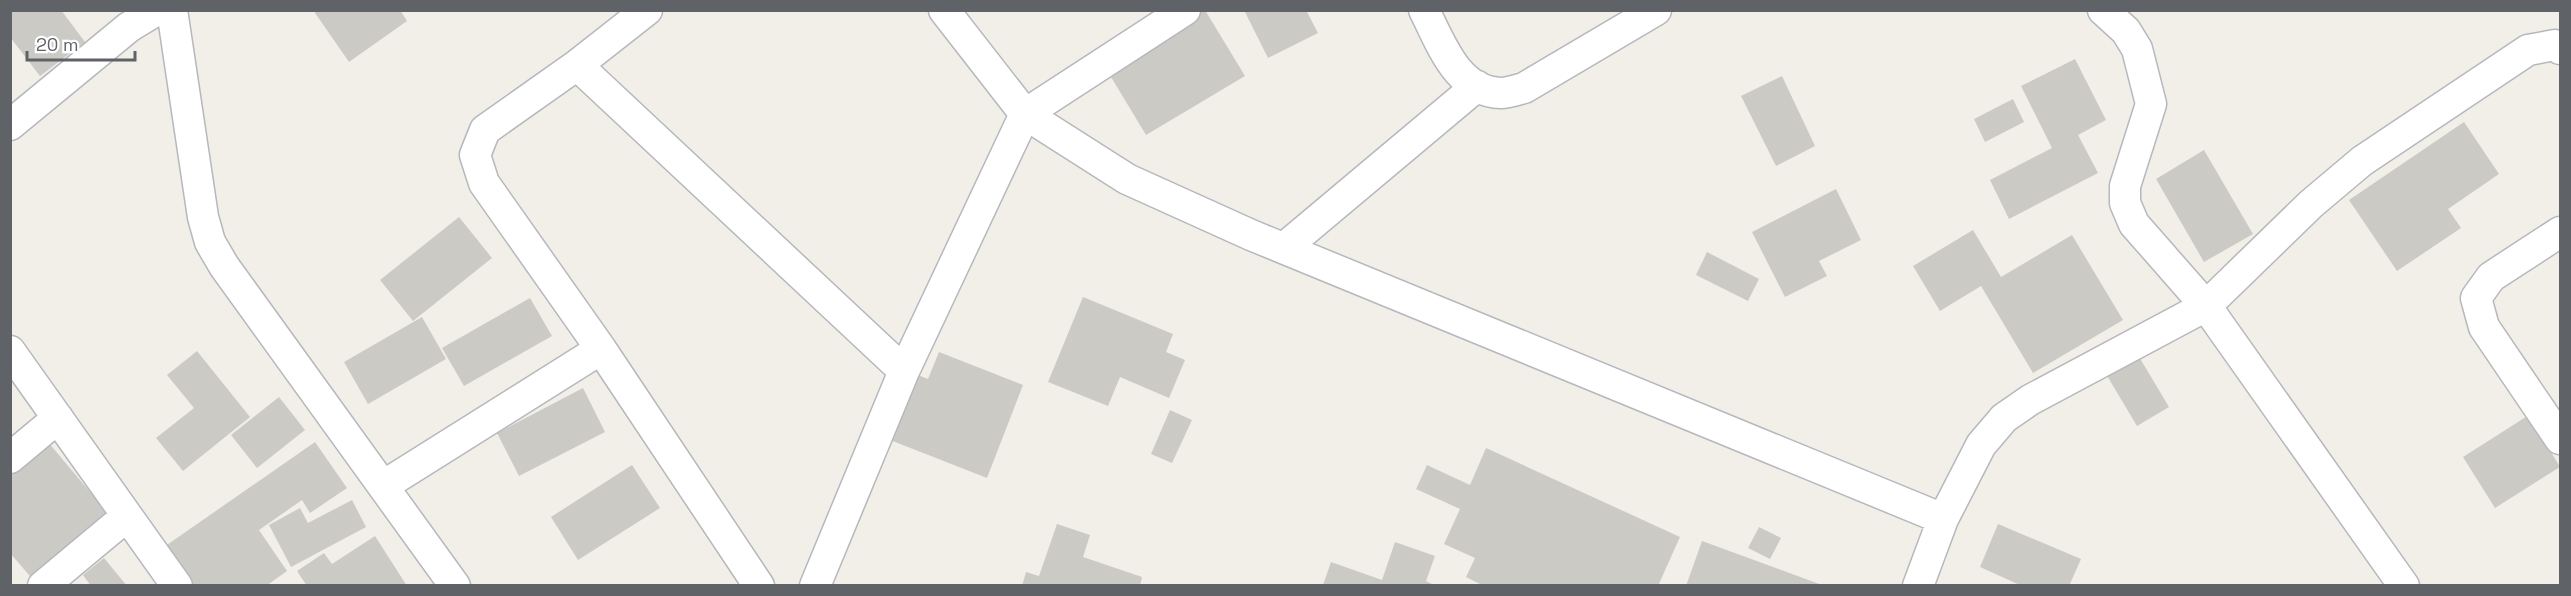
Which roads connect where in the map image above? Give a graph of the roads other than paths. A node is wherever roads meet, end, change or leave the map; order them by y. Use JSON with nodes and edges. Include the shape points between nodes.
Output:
{"nodes":[{"id":1,"x":157,"y":10,"type":"edge"},
{"id":2,"x":172,"y":10,"type":"edge"},
{"id":3,"x":647,"y":10,"type":"edge"},
{"id":4,"x":944,"y":10,"type":"edge"},
{"id":5,"x":1185,"y":10,"type":"edge"},
{"id":6,"x":1424,"y":10,"type":"edge"},
{"id":7,"x":1656,"y":10,"type":"edge"},
{"id":8,"x":2103,"y":10,"type":"edge"},
{"id":9,"x":2560,"y":48,"type":"edge"},
{"id":10,"x":578,"y":65,"type":"junction"},
{"id":11,"x":1477,"y":86,"type":"junction"},
{"id":12,"x":1025,"y":114,"type":"junction"},
{"id":13,"x":10,"y":125,"type":"edge"},
{"id":14,"x":2560,"y":232,"type":"edge"},
{"id":15,"x":1284,"y":248,"type":"junction"},
{"id":16,"x":2206,"y":306,"type":"junction"},
{"id":17,"x":601,"y":349,"type":"junction"},
{"id":18,"x":10,"y":351,"type":"edge"},
{"id":19,"x":904,"y":371,"type":"junction"},
{"id":20,"x":58,"y":418,"type":"junction"},
{"id":21,"x":2560,"y":440,"type":"edge"},
{"id":22,"x":10,"y":458,"type":"edge"},
{"id":23,"x":383,"y":486,"type":"junction"},
{"id":24,"x":127,"y":516,"type":"junction"},
{"id":25,"x":1943,"y":519,"type":"junction"},
{"id":26,"x":43,"y":585,"type":"edge"},
{"id":27,"x":177,"y":585,"type":"edge"},
{"id":28,"x":455,"y":585,"type":"edge"},
{"id":29,"x":759,"y":585,"type":"edge"},
{"id":30,"x":815,"y":585,"type":"edge"},
{"id":31,"x":1918,"y":585,"type":"edge"},
{"id":32,"x":2404,"y":585,"type":"edge"}],
"edges":[{"from":1,"to":13,"type":"street","via":[[129,27]]},
{"from":2,"to":23,"type":"street","via":[[210,242]]},
{"from":3,"to":10,"type":"street"},
{"from":4,"to":12,"type":"street"},
{"from":5,"to":12,"type":"street"},
{"from":6,"to":11,"type":"street","via":[[1458,74]]},
{"from":7,"to":11,"type":"street","via":[[1524,88],[1500,93]]},
{"from":8,"to":16,"type":"street","via":[[2126,31],[2137,49],[2151,104],[2125,186],[2125,203],[2134,224]]},
{"from":9,"to":16,"type":"street","via":[[2555,45],[2528,50],[2362,161],[2311,204]]},
{"from":10,"to":17,"type":"street","via":[[485,130],[475,156],[484,183]]},
{"from":10,"to":19,"type":"street"},
{"from":11,"to":15,"type":"street"},
{"from":12,"to":15,"type":"street","via":[[1127,179]]},
{"from":12,"to":19,"type":"street"},
{"from":14,"to":21,"type":"street","via":[[2491,278],[2476,298],[2484,327]]},
{"from":15,"to":25,"type":"street"},
{"from":16,"to":25,"type":"street","via":[[2030,400],[2004,418],[1982,445]]},
{"from":16,"to":32,"type":"street"},
{"from":17,"to":23,"type":"street"},
{"from":17,"to":29,"type":"street"},
{"from":18,"to":20,"type":"street"},
{"from":19,"to":30,"type":"street"},
{"from":20,"to":22,"type":"street"},
{"from":20,"to":24,"type":"street"},
{"from":23,"to":28,"type":"street"},
{"from":24,"to":26,"type":"street"},
{"from":24,"to":27,"type":"street"},
{"from":25,"to":31,"type":"street"}]}
